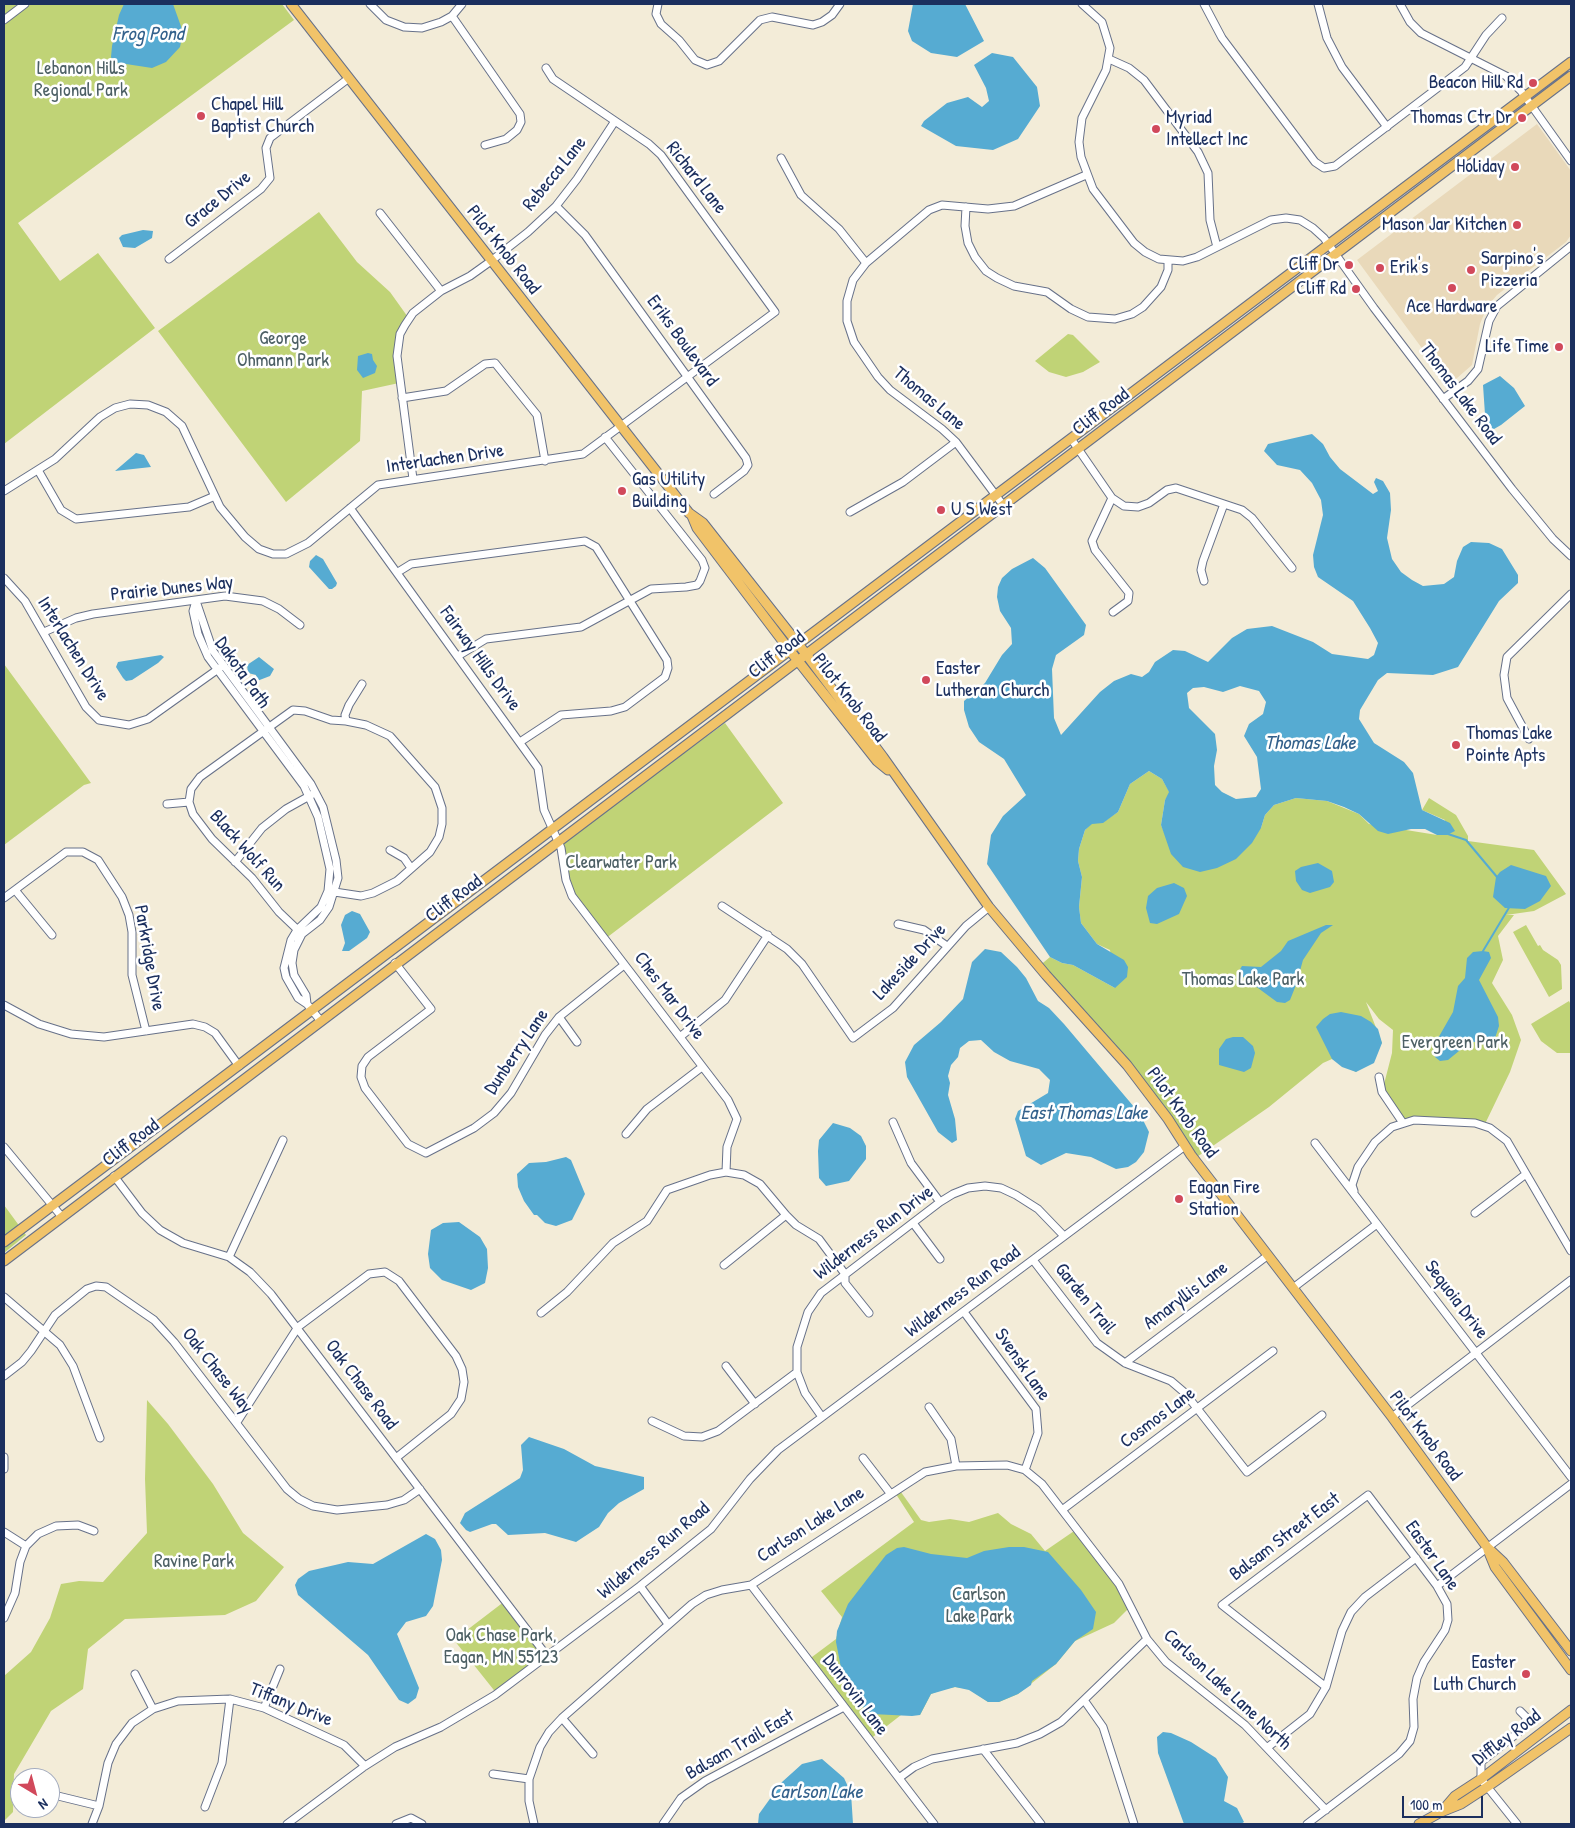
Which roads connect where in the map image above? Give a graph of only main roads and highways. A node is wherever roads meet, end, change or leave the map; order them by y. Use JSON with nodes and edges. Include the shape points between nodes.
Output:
{"nodes":[{"id":1,"x":291,"y":4,"type":"edge"},
{"id":2,"x":1571,"y":62,"type":"edge"},
{"id":3,"x":1571,"y":76,"type":"edge"},
{"id":4,"x":795,"y":649,"type":"junction"},
{"id":5,"x":802,"y":657,"type":"junction"},
{"id":6,"x":4,"y":1242,"type":"edge"},
{"id":7,"x":4,"y":1260,"type":"edge"},
{"id":8,"x":1487,"y":1547,"type":"junction"},
{"id":9,"x":1571,"y":1651,"type":"edge"},
{"id":10,"x":1571,"y":1670,"type":"edge"},
{"id":11,"x":1571,"y":1710,"type":"edge"},
{"id":12,"x":1571,"y":1728,"type":"edge"},
{"id":13,"x":1441,"y":1812,"type":"junction"},
{"id":14,"x":1419,"y":1824,"type":"edge"}],
"edges":[{"from":1,"to":4,"type":"main road","name":"Pilot Knob Road","via":[[620,426],[692,515],[703,523]]},
{"from":2,"to":4,"type":"main road","name":"Cliff Road"},
{"from":3,"to":5,"type":"main road","name":"Cliff Road"},
{"from":4,"to":5,"type":"main road","name":"Pilot Knob Road"},
{"from":4,"to":6,"type":"main road","name":"Cliff Road","via":[[309,1007],[239,1066]]},
{"from":5,"to":7,"type":"main road","name":"Cliff Road"},
{"from":5,"to":8,"type":"main road","name":"Pilot Knob Road","via":[[877,761],[896,777],[989,907],[1127,1065]]},
{"from":8,"to":9,"type":"main road","name":"Pilot Knob Road","via":[[1503,1562]]},
{"from":8,"to":10,"type":"main road","name":"Pilot Knob Road","via":[[1495,1567]]},
{"from":11,"to":13,"type":"main road","name":"Diffley Road","via":[[1455,1796]]},
{"from":12,"to":13,"type":"main road","name":"Diffley Road","via":[[1461,1804]]},
{"from":13,"to":14,"type":"main road","name":"Diffley Road"}]}
